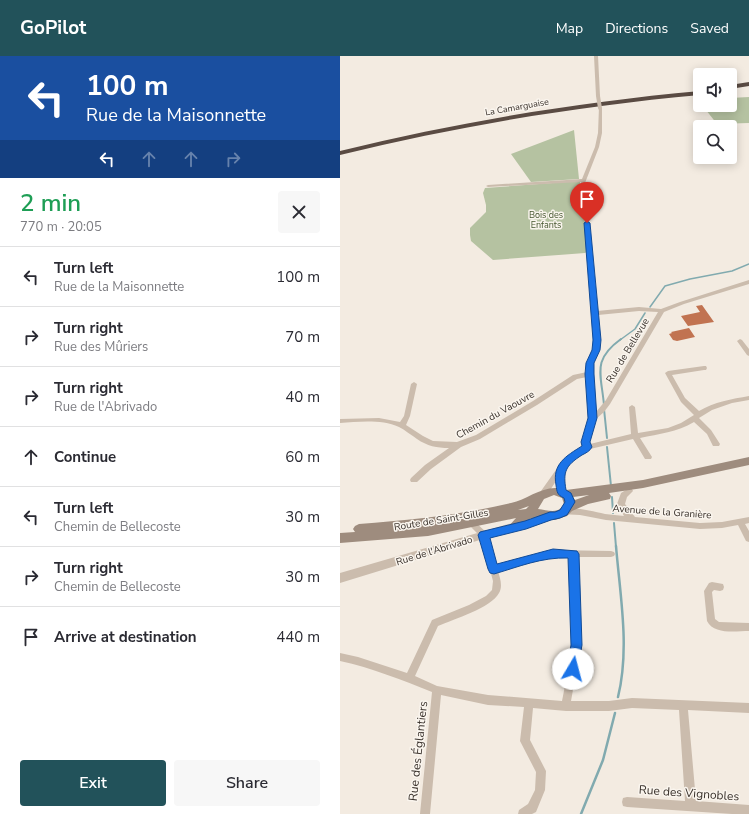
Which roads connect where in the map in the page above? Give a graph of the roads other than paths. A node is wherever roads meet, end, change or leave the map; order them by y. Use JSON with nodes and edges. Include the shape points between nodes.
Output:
{"nodes":[{"id":1,"x":596,"y":56,"type":"edge"},
{"id":2,"x":749,"y":85,"type":"edge"},
{"id":3,"x":737,"y":86,"type":"edge"},
{"id":4,"x":749,"y":89,"type":"edge"},
{"id":5,"x":737,"y":90,"type":"edge"},
{"id":6,"x":693,"y":93,"type":"edge"},
{"id":7,"x":693,"y":93,"type":"edge"},
{"id":8,"x":340,"y":150,"type":"edge"},
{"id":9,"x":340,"y":153,"type":"edge"},
{"id":10,"x":583,"y":180,"type":"junction"},
{"id":11,"x":488,"y":186,"type":"dead end"},
{"id":12,"x":749,"y":282,"type":"edge"},
{"id":13,"x":662,"y":311,"type":"junction"},
{"id":14,"x":595,"y":313,"type":"junction"},
{"id":15,"x":740,"y":341,"type":"dead end"},
{"id":16,"x":749,"y":354,"type":"edge"},
{"id":17,"x":704,"y":368,"type":"dead end"},
{"id":18,"x":590,"y":374,"type":"junction"},
{"id":19,"x":414,"y":384,"type":"dead end"},
{"id":20,"x":748,"y":400,"type":"edge"},
{"id":21,"x":632,"y":407,"type":"dead end"},
{"id":22,"x":697,"y":416,"type":"junction"},
{"id":23,"x":593,"y":418,"type":"junction"},
{"id":24,"x":340,"y":421,"type":"edge"},
{"id":25,"x":402,"y":426,"type":"junction"},
{"id":26,"x":635,"y":436,"type":"junction"},
{"id":27,"x":716,"y":444,"type":"dead end"},
{"id":28,"x":458,"y":445,"type":"junction"},
{"id":29,"x":588,"y":447,"type":"junction"},
{"id":30,"x":648,"y":458,"type":"dead end"},
{"id":31,"x":749,"y":461,"type":"edge"},
{"id":32,"x":749,"y":466,"type":"edge"},
{"id":33,"x":561,"y":469,"type":"junction"},
{"id":34,"x":414,"y":480,"type":"dead end"},
{"id":35,"x":629,"y":491,"type":"junction"},
{"id":36,"x":565,"y":494,"type":"junction"},
{"id":37,"x":541,"y":497,"type":"junction"},
{"id":38,"x":579,"y":503,"type":"junction"},
{"id":39,"x":566,"y":510,"type":"junction"},
{"id":40,"x":527,"y":514,"type":"junction"},
{"id":41,"x":597,"y":514,"type":"junction"},
{"id":42,"x":546,"y":515,"type":"junction"},
{"id":43,"x":633,"y":520,"type":"junction"},
{"id":44,"x":749,"y":520,"type":"edge"},
{"id":45,"x":470,"y":522,"type":"junction"},
{"id":46,"x":740,"y":522,"type":"junction"},
{"id":47,"x":514,"y":527,"type":"junction"},
{"id":48,"x":340,"y":531,"type":"edge"},
{"id":49,"x":484,"y":535,"type":"junction"},
{"id":50,"x":340,"y":538,"type":"edge"},
{"id":51,"x":749,"y":539,"type":"edge"},
{"id":52,"x":574,"y":554,"type":"junction"},
{"id":53,"x":611,"y":554,"type":"dead end"},
{"id":54,"x":494,"y":569,"type":"junction"},
{"id":55,"x":340,"y":578,"type":"edge"},
{"id":56,"x":720,"y":587,"type":"dead end"},
{"id":57,"x":749,"y":627,"type":"edge"},
{"id":58,"x":340,"y":659,"type":"edge"},
{"id":59,"x":409,"y":678,"type":"junction"},
{"id":60,"x":437,"y":690,"type":"junction"},
{"id":61,"x":529,"y":703,"type":"junction"},
{"id":62,"x":683,"y":705,"type":"junction"},
{"id":63,"x":566,"y":706,"type":"junction"},
{"id":64,"x":749,"y":708,"type":"edge"},
{"id":65,"x":627,"y":802,"type":"dead end"},
{"id":66,"x":692,"y":806,"type":"junction"},
{"id":67,"x":749,"y":810,"type":"edge"},
{"id":68,"x":425,"y":814,"type":"edge"},
{"id":69,"x":523,"y":814,"type":"edge"}],
"edges":[{"from":1,"to":10,"type":"street","bridge":true,"via":[[600,133]]},
{"from":2,"to":3,"type":"highway"},
{"from":4,"to":5,"type":"highway"},
{"from":6,"to":9,"type":"highway","name":"La Camarguaise","via":[[523,115]]},
{"from":7,"to":8,"type":"highway","name":"La Camarguaise","via":[[611,99],[526,111]]},
{"from":10,"to":11,"type":"street"},
{"from":10,"to":14,"type":"street"},
{"from":12,"to":13,"type":"street"},
{"from":13,"to":14,"type":"street","via":[[639,309]]},
{"from":13,"to":23,"type":"street","name":"Rue de Bellevue","via":[[608,402]]},
{"from":14,"to":18,"type":"street","via":[[597,340],[590,363]]},
{"from":15,"to":16,"type":"street"},
{"from":17,"to":22,"type":"street","via":[[668,373],[683,400]]},
{"from":18,"to":23,"type":"street"},
{"from":18,"to":28,"type":"street","name":"Chemin du Vaouvre","via":[[575,377],[478,437]]},
{"from":19,"to":25,"type":"street","via":[[407,416]]},
{"from":20,"to":22,"type":"street","via":[[732,401],[710,408]]},
{"from":21,"to":26,"type":"street"},
{"from":22,"to":26,"type":"street","via":[[669,430]]},
{"from":22,"to":27,"type":"street"},
{"from":23,"to":29,"type":"street","via":[[585,442]]},
{"from":24,"to":25,"type":"street","via":[[366,420]]},
{"from":25,"to":28,"type":"street","via":[[427,442]]},
{"from":26,"to":29,"type":"street"},
{"from":26,"to":30,"type":"street"},
{"from":28,"to":34,"type":"street","name":"Chemin du Vaouvre"},
{"from":29,"to":33,"type":"street","via":[[572,457]]},
{"from":31,"to":36,"type":"main road","via":[[643,484]]},
{"from":32,"to":35,"type":"main road"},
{"from":33,"to":36,"type":"street","via":[[559,476]]},
{"from":33,"to":37,"type":"street"},
{"from":35,"to":38,"type":"main road"},
{"from":35,"to":43,"type":"street","via":[[624,495],[621,504]]},
{"from":36,"to":37,"type":"main road","via":[[553,492]]},
{"from":36,"to":38,"type":"street","name":"Avenue de la Granière"},
{"from":36,"to":39,"type":"main road","via":[[570,502]]},
{"from":37,"to":40,"type":"main road"},
{"from":37,"to":42,"type":"main road","via":[[538,505]]},
{"from":37,"to":48,"type":"main road","name":"Route de Saint-Gilles","via":[[513,507],[475,514],[397,526]]},
{"from":38,"to":39,"type":"main road"},
{"from":38,"to":41,"type":"street","name":"Avenue de la Granière"},
{"from":39,"to":41,"type":"street","name":"Avenue de la Granière"},
{"from":39,"to":42,"type":"main road","via":[[557,516]]},
{"from":40,"to":42,"type":"main road","name":"Route de Saint-Gilles"},
{"from":40,"to":45,"type":"main road","name":"Route de Saint-Gilles"},
{"from":40,"to":47,"type":"main road"},
{"from":41,"to":43,"type":"street","name":"Avenue de la Granière"},
{"from":42,"to":47,"type":"street","name":"Rue de l'Abrivado","via":[[526,525]]},
{"from":43,"to":46,"type":"street","name":"Avenue de la Granière","via":[[700,526]]},
{"from":44,"to":46,"type":"street","name":"Avenue de la Granière"},
{"from":45,"to":49,"type":"street"},
{"from":45,"to":50,"type":"main road","name":"Route de Saint-Gilles","via":[[428,530]]},
{"from":46,"to":51,"type":"street"},
{"from":47,"to":49,"type":"street","name":"Rue de l'Abrivado"},
{"from":49,"to":54,"type":"street"},
{"from":49,"to":55,"type":"street","name":"Rue de l'Abrivado"},
{"from":52,"to":53,"type":"street"},
{"from":52,"to":54,"type":"street","via":[[553,553]]},
{"from":52,"to":63,"type":"street","via":[[576,645]]},
{"from":54,"to":59,"type":"street","via":[[496,591],[489,599],[472,608],[435,623]]},
{"from":56,"to":57,"type":"street","via":[[712,586],[708,591],[712,621],[717,626]]},
{"from":58,"to":59,"type":"street","via":[[358,661]]},
{"from":59,"to":60,"type":"street"},
{"from":60,"to":61,"type":"street","via":[[488,700]]},
{"from":60,"to":68,"type":"street","name":"Rue des Églantiers"},
{"from":61,"to":63,"type":"street"},
{"from":61,"to":69,"type":"street","via":[[525,741],[541,771],[540,790],[532,808]]},
{"from":62,"to":63,"type":"street","via":[[632,702],[609,706]]},
{"from":62,"to":64,"type":"street"},
{"from":62,"to":66,"type":"street"},
{"from":65,"to":66,"type":"street","name":"Rue des Vignobles"},
{"from":66,"to":67,"type":"street","name":"Rue des Vignobles"}]}
